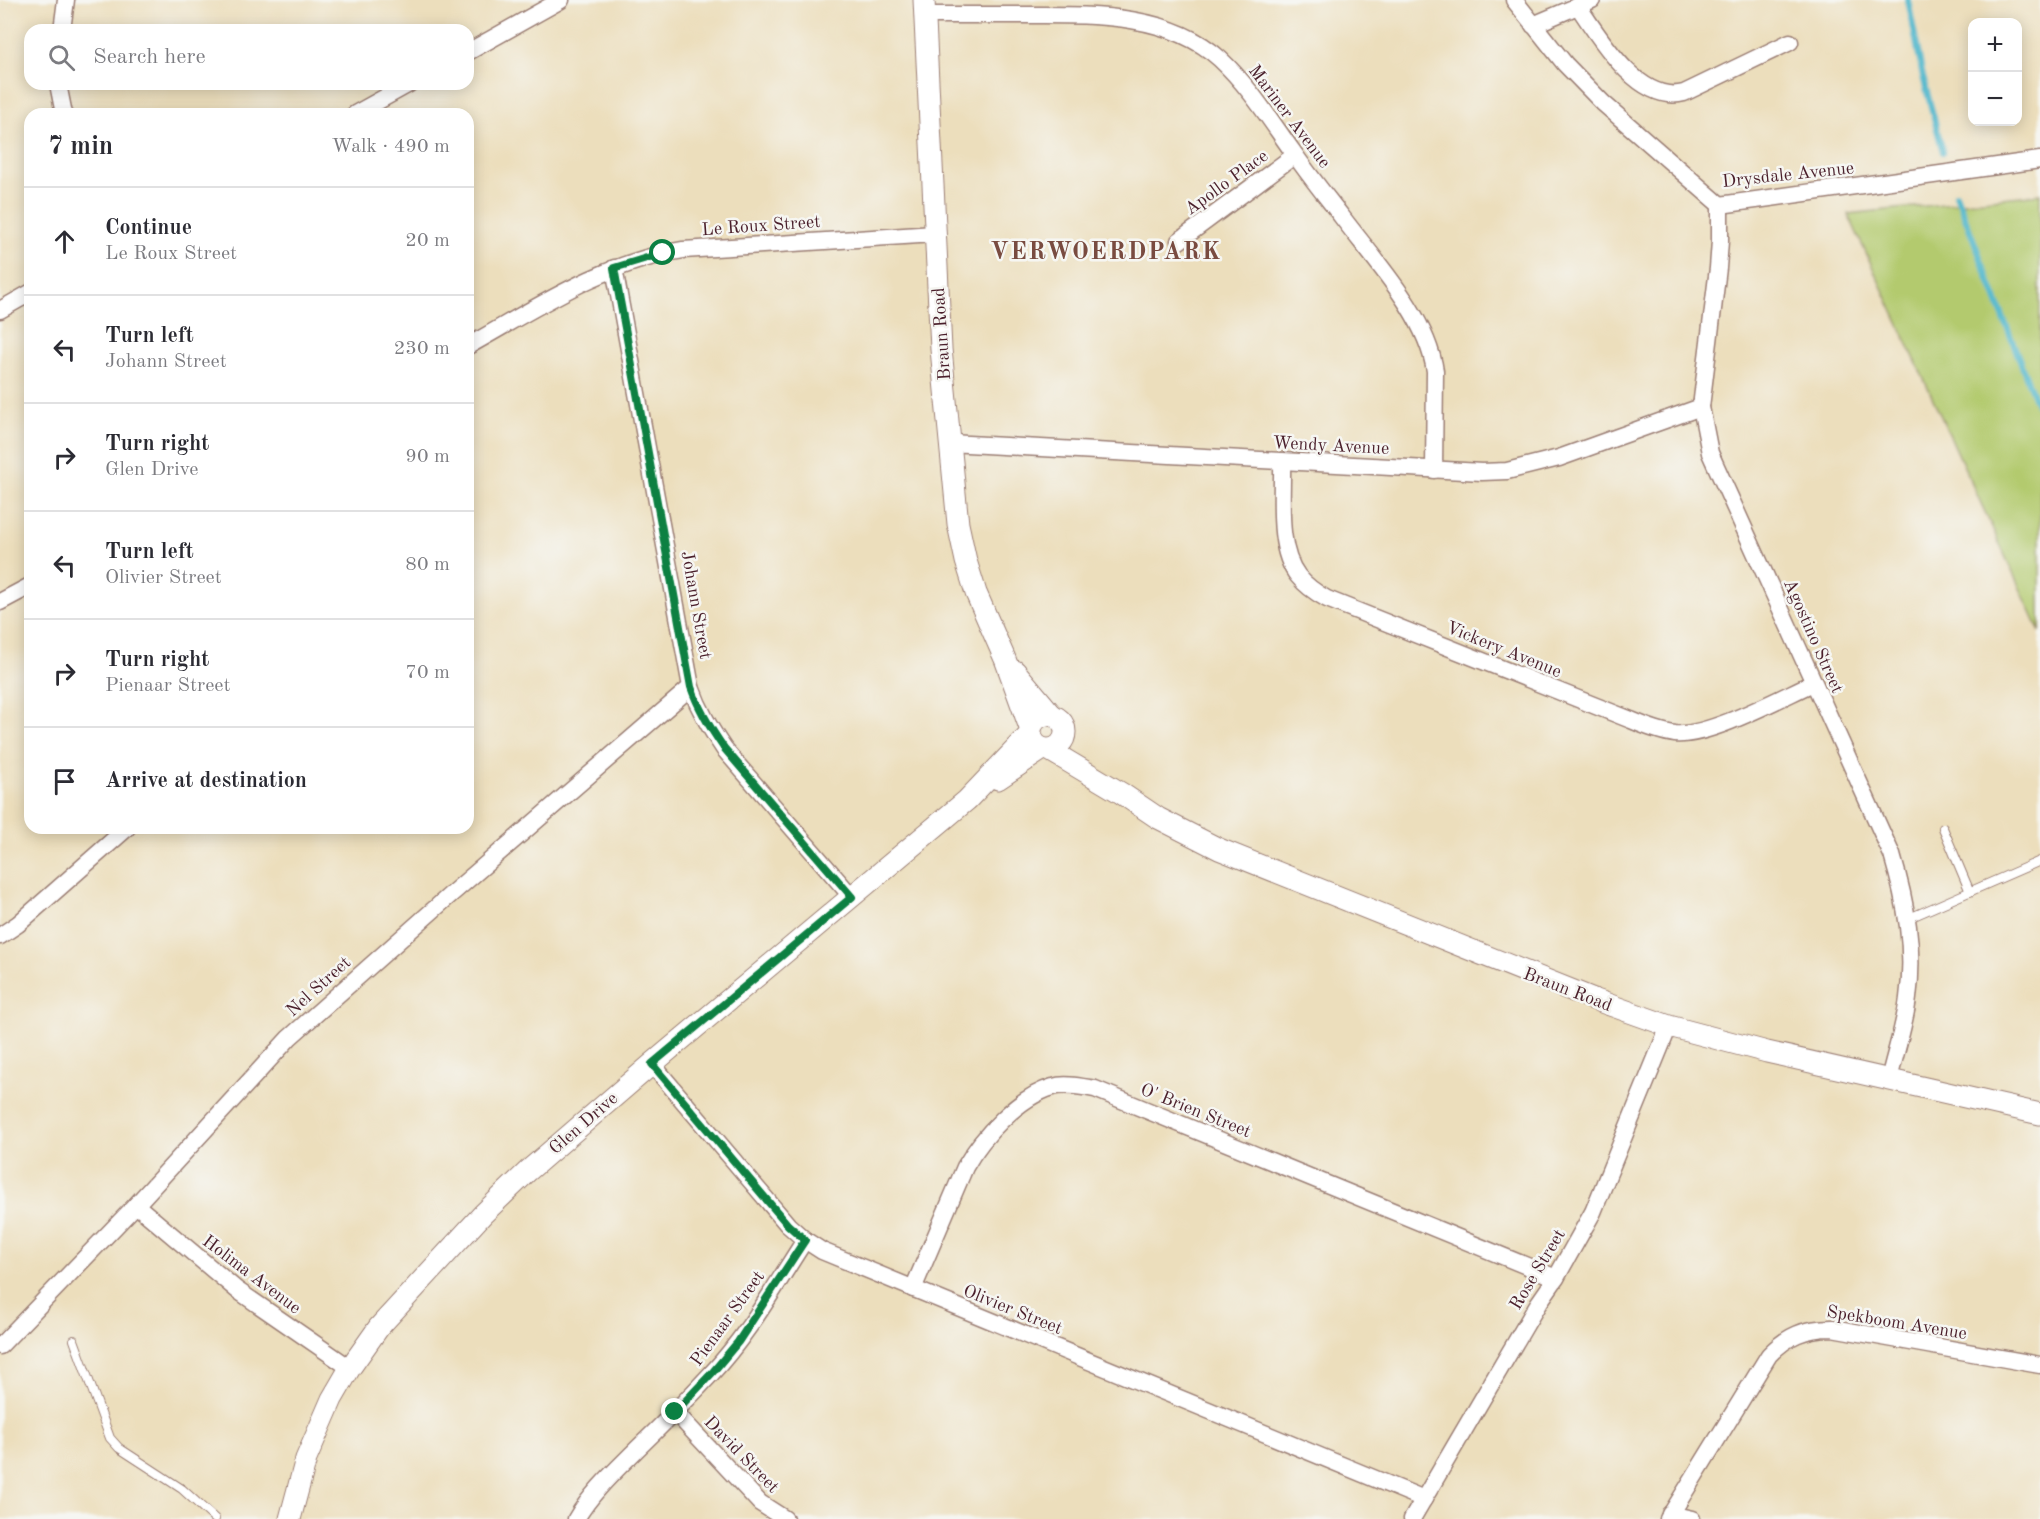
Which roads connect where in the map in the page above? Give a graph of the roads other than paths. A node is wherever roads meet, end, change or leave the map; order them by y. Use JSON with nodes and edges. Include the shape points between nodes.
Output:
{"nodes":[{"id":1,"x":66,"y":0,"type":"edge"},
{"id":2,"x":561,"y":0,"type":"edge"},
{"id":3,"x":1514,"y":0,"type":"edge"},
{"id":4,"x":1585,"y":3,"type":"edge"},
{"id":5,"x":925,"y":8,"type":"edge"},
{"id":6,"x":63,"y":24,"type":"edge"},
{"id":7,"x":1533,"y":25,"type":"junction"},
{"id":8,"x":1790,"y":42,"type":"dead end"},
{"id":9,"x":474,"y":48,"type":"edge"},
{"id":10,"x":59,"y":90,"type":"edge"},
{"id":11,"x":398,"y":90,"type":"edge"},
{"id":12,"x":63,"y":108,"type":"edge"},
{"id":13,"x":366,"y":108,"type":"edge"},
{"id":14,"x":1295,"y":155,"type":"junction"},
{"id":15,"x":2040,"y":160,"type":"edge"},
{"id":16,"x":1720,"y":205,"type":"junction"},
{"id":17,"x":935,"y":234,"type":"junction"},
{"id":18,"x":1179,"y":240,"type":"dead end"},
{"id":19,"x":614,"y":268,"type":"junction"},
{"id":20,"x":24,"y":297,"type":"edge"},
{"id":21,"x":0,"y":310,"type":"edge"},
{"id":22,"x":474,"y":343,"type":"edge"},
{"id":23,"x":1701,"y":407,"type":"junction"},
{"id":24,"x":949,"y":443,"type":"junction"},
{"id":25,"x":1282,"y":461,"type":"junction"},
{"id":26,"x":1434,"y":470,"type":"junction"},
{"id":27,"x":24,"y":589,"type":"edge"},
{"id":28,"x":0,"y":602,"type":"edge"},
{"id":29,"x":1005,"y":659,"type":"junction"},
{"id":30,"x":1813,"y":683,"type":"junction"},
{"id":31,"x":691,"y":687,"type":"junction"},
{"id":32,"x":1052,"y":715,"type":"joint"},
{"id":33,"x":1043,"y":740,"type":"junction"},
{"id":34,"x":1943,"y":828,"type":"dead end"},
{"id":35,"x":120,"y":834,"type":"edge"},
{"id":36,"x":2040,"y":861,"type":"edge"},
{"id":37,"x":1970,"y":892,"type":"junction"},
{"id":38,"x":852,"y":897,"type":"junction"},
{"id":39,"x":1907,"y":919,"type":"junction"},
{"id":40,"x":0,"y":936,"type":"edge"},
{"id":41,"x":1669,"y":1026,"type":"junction"},
{"id":42,"x":652,"y":1064,"type":"junction"},
{"id":43,"x":1889,"y":1080,"type":"junction"},
{"id":44,"x":2040,"y":1114,"type":"edge"},
{"id":45,"x":136,"y":1205,"type":"junction"},
{"id":46,"x":805,"y":1240,"type":"junction"},
{"id":47,"x":1556,"y":1278,"type":"junction"},
{"id":48,"x":913,"y":1289,"type":"junction"},
{"id":49,"x":74,"y":1340,"type":"dead end"},
{"id":50,"x":0,"y":1346,"type":"edge"},
{"id":51,"x":2040,"y":1365,"type":"edge"},
{"id":52,"x":350,"y":1368,"type":"junction"},
{"id":53,"x":675,"y":1412,"type":"junction"},
{"id":54,"x":1424,"y":1499,"type":"junction"},
{"id":55,"x":1669,"y":1517,"type":"edge"},
{"id":56,"x":215,"y":1519,"type":"edge"},
{"id":57,"x":290,"y":1519,"type":"edge"},
{"id":58,"x":576,"y":1519,"type":"edge"},
{"id":59,"x":784,"y":1519,"type":"edge"},
{"id":60,"x":1412,"y":1519,"type":"edge"},
{"id":61,"x":1692,"y":1519,"type":"edge"}],
"edges":[{"from":1,"to":6,"type":"street"},
{"from":2,"to":9,"type":"street"},
{"from":3,"to":7,"type":"street","name":"Drysdale Avenue"},
{"from":4,"to":7,"type":"street"},
{"from":4,"to":8,"type":"street","via":[[1616,59],[1663,94],[1684,93]]},
{"from":5,"to":14,"type":"street","name":"Mariner Avenue","via":[[1130,19],[1176,33],[1205,48],[1232,71]]},
{"from":5,"to":17,"type":"street","name":"Braun Road"},
{"from":7,"to":16,"type":"street","name":"Drysdale Avenue","via":[[1603,103]]},
{"from":10,"to":12,"type":"street"},
{"from":11,"to":13,"type":"street"},
{"from":14,"to":18,"type":"street","name":"Apollo Place"},
{"from":14,"to":26,"type":"street","name":"Mariner Avenue","via":[[1423,329],[1435,371]]},
{"from":15,"to":16,"type":"street","name":"Drysdale Avenue"},
{"from":16,"to":23,"type":"street","name":"Agostino Street","via":[[1718,268]]},
{"from":17,"to":19,"type":"street","name":"Le Roux Street","via":[[683,250]]},
{"from":17,"to":24,"type":"street","name":"Braun Road"},
{"from":19,"to":22,"type":"street","name":"Le Roux Street"},
{"from":19,"to":31,"type":"street","name":"Johann Street"},
{"from":20,"to":21,"type":"street"},
{"from":23,"to":26,"type":"street","name":"Wendy Avenue","via":[[1559,458],[1507,471]]},
{"from":23,"to":30,"type":"street","name":"Agostino Street","via":[[1710,453]]},
{"from":24,"to":25,"type":"street","name":"Wendy Avenue"},
{"from":24,"to":29,"type":"street","name":"Braun Road","via":[[966,561]]},
{"from":25,"to":26,"type":"street","name":"Wendy Avenue"},
{"from":25,"to":30,"type":"street","name":"Vickery Avenue","via":[[1288,561],[1309,588],[1327,599],[1675,734],[1724,723]]},
{"from":27,"to":28,"type":"street"},
{"from":29,"to":32,"type":"street","name":"Braun Road"},
{"from":29,"to":33,"type":"street","name":"Braun Road"},
{"from":30,"to":39,"type":"street","name":"Agostino Street","via":[[1892,855]]},
{"from":31,"to":38,"type":"street","name":"Johann Street","via":[[698,708],[724,748]]},
{"from":31,"to":45,"type":"street","name":"Nel Street","via":[[289,1038]]},
{"from":32,"to":33,"type":"street","name":"Glen Drive","via":[[1036,719]]},
{"from":33,"to":38,"type":"street","name":"Glen Drive"},
{"from":33,"to":41,"type":"street","name":"Braun Road","via":[[1158,818],[1218,849]]},
{"from":34,"to":37,"type":"lane"},
{"from":35,"to":40,"type":"street"},
{"from":36,"to":37,"type":"lane"},
{"from":37,"to":39,"type":"lane"},
{"from":38,"to":42,"type":"street","name":"Glen Drive"},
{"from":39,"to":43,"type":"street","name":"Agostino Street","via":[[1911,969],[1908,1000]]},
{"from":41,"to":43,"type":"street","name":"Braun Road"},
{"from":41,"to":47,"type":"street","name":"Rose Street","via":[[1593,1212]]},
{"from":42,"to":46,"type":"street","name":"Olivier Street"},
{"from":42,"to":52,"type":"street","name":"Glen Drive","via":[[483,1214],[379,1327]]},
{"from":43,"to":44,"type":"street","name":"Braun Road"},
{"from":45,"to":50,"type":"street","name":"Nel Street"},
{"from":45,"to":52,"type":"street","name":"Holima Avenue","via":[[237,1290]]},
{"from":46,"to":48,"type":"street","name":"Olivier Street"},
{"from":46,"to":53,"type":"street","name":"Pienaar Street","via":[[750,1326]]},
{"from":47,"to":48,"type":"street","name":"O' Brien Street","via":[[1095,1089],[1054,1086],[1021,1104],[974,1150]]},
{"from":47,"to":54,"type":"street","name":"Rose Street"},
{"from":48,"to":54,"type":"street","name":"Olivier Street"},
{"from":49,"to":56,"type":"lane","via":[[110,1438],[182,1489]]},
{"from":51,"to":55,"type":"street","name":"Spekboom Avenue","via":[[1832,1328],[1795,1334],[1769,1355]]},
{"from":52,"to":57,"type":"street","name":"Glen Drive","via":[[306,1459]]},
{"from":53,"to":58,"type":"street","name":"Pienaar Street","via":[[600,1486]]},
{"from":53,"to":59,"type":"street","name":"David Street","via":[[760,1503]]},
{"from":54,"to":60,"type":"street","name":"Rose Street"},
{"from":55,"to":61,"type":"street"}]}
